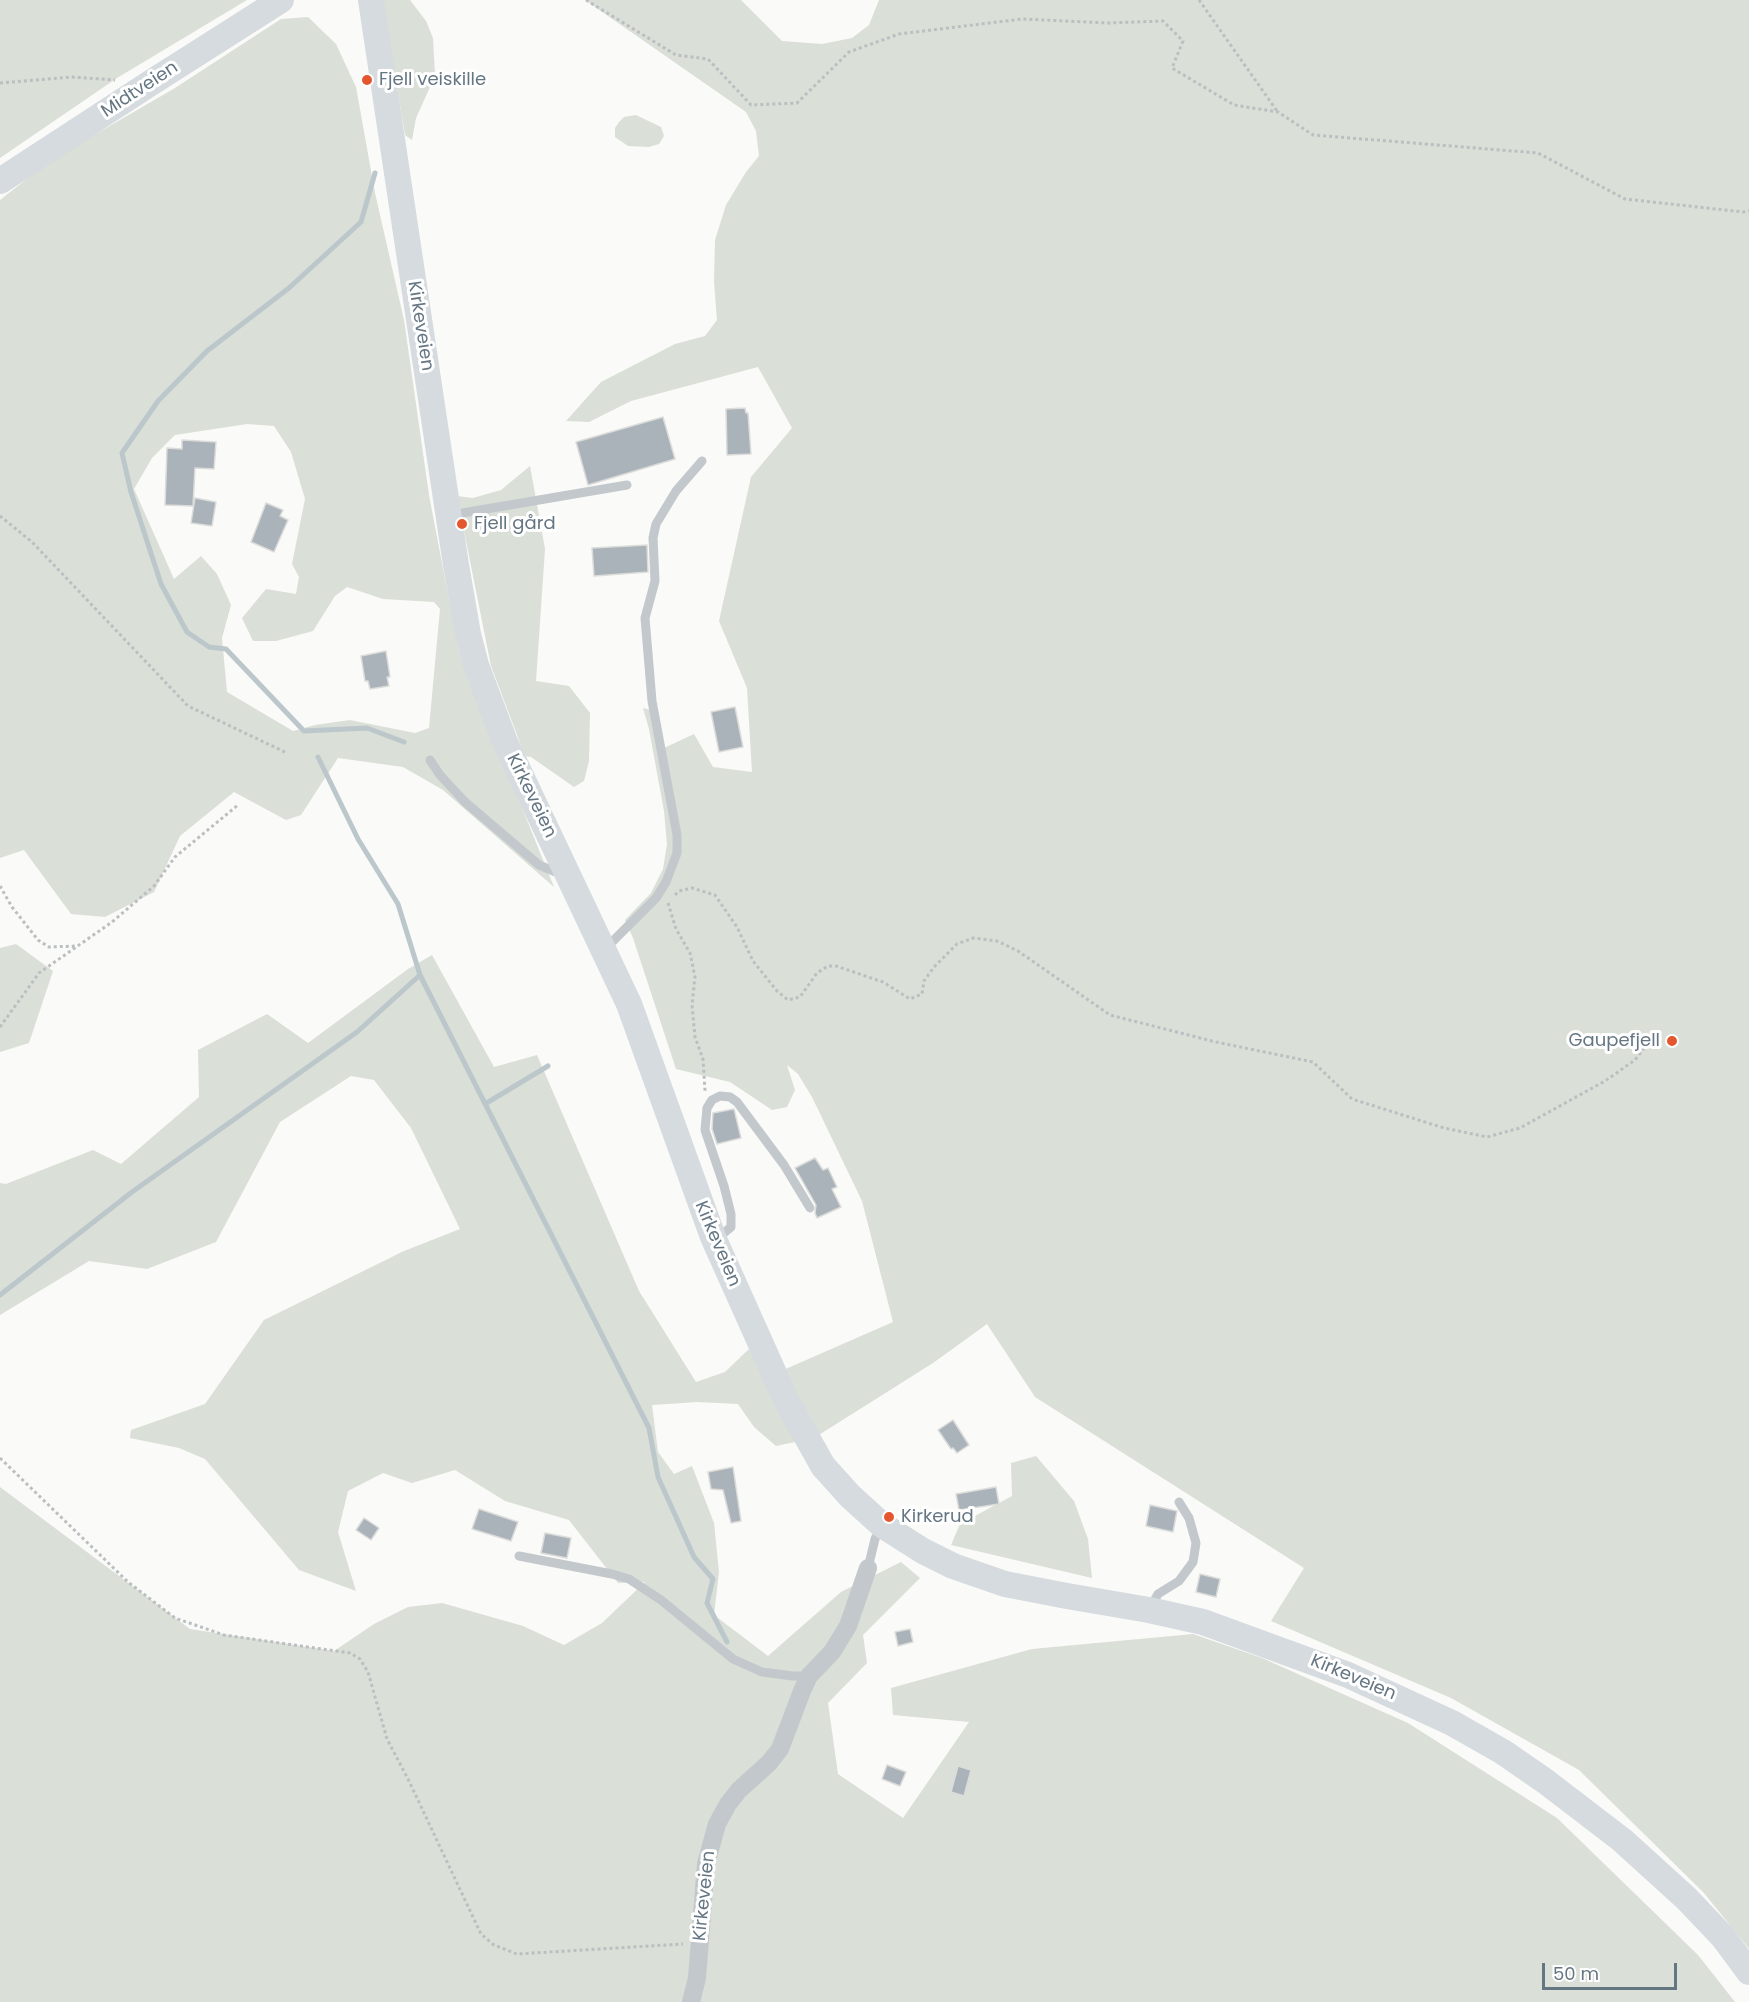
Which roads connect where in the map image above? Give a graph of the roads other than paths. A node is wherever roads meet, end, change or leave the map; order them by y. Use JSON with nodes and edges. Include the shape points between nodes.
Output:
{"nodes":[{"id":1,"x":282,"y":0,"type":"edge"},
{"id":2,"x":371,"y":0,"type":"edge"},
{"id":3,"x":0,"y":181,"type":"edge"},
{"id":4,"x":702,"y":461,"type":"dead end"},
{"id":5,"x":627,"y":485,"type":"dead end"},
{"id":6,"x":449,"y":516,"type":"junction"},
{"id":7,"x":430,"y":760,"type":"dead end"},
{"id":8,"x":570,"y":878,"type":"junction"},
{"id":9,"x":604,"y":949,"type":"junction"},
{"id":10,"x":810,"y":1208,"type":"dead end"},
{"id":11,"x":713,"y":1237,"type":"junction"},
{"id":12,"x":1179,"y":1502,"type":"dead end"},
{"id":13,"x":882,"y":1525,"type":"junction"},
{"id":14,"x":519,"y":1556,"type":"dead end"},
{"id":15,"x":868,"y":1568,"type":"joint"},
{"id":16,"x":1149,"y":1610,"type":"junction"},
{"id":17,"x":809,"y":1676,"type":"junction"},
{"id":18,"x":1749,"y":1972,"type":"edge"},
{"id":19,"x":691,"y":2002,"type":"edge"}],
"edges":[{"from":1,"to":3,"type":"main road","name":"Midtveien"},
{"from":2,"to":6,"type":"main road","name":"Kirkeveien"},
{"from":4,"to":9,"type":"lane","via":[[676,491],[656,524],[655,581],[645,618],[652,701],[677,835],[676,853],[656,898]]},
{"from":5,"to":6,"type":"lane"},
{"from":6,"to":8,"type":"main road","name":"Kirkeveien","via":[[468,634],[482,684],[505,742]]},
{"from":7,"to":8,"type":"lane","via":[[465,802],[538,865]]},
{"from":8,"to":9,"type":"main road","name":"Kirkeveien"},
{"from":9,"to":11,"type":"main road","name":"Kirkeveien","via":[[629,1004]]},
{"from":10,"to":11,"type":"lane","via":[[737,1102],[720,1096],[707,1108],[705,1130],[724,1186],[731,1227]]},
{"from":11,"to":13,"type":"main road","name":"Kirkeveien","via":[[812,1449],[835,1481]]},
{"from":12,"to":16,"type":"lane","via":[[1189,1518],[1196,1543],[1193,1562],[1179,1581],[1158,1594]]},
{"from":13,"to":15,"type":"lane","name":"Kirkeveien"},
{"from":13,"to":16,"type":"main road","name":"Kirkeveien","via":[[943,1561],[1005,1584]]},
{"from":14,"to":17,"type":"lane","via":[[629,1579],[733,1659],[762,1672]]},
{"from":15,"to":17,"type":"street","name":"Kirkeveien","via":[[848,1626],[832,1652]]},
{"from":16,"to":18,"type":"main road","name":"Kirkeveien","via":[[1203,1622],[1348,1675],[1452,1723],[1503,1752],[1651,1864],[1687,1899]]},
{"from":17,"to":19,"type":"street","name":"Kirkeveien","via":[[780,1749],[739,1790],[717,1824],[706,1864],[697,1978]]}]}
